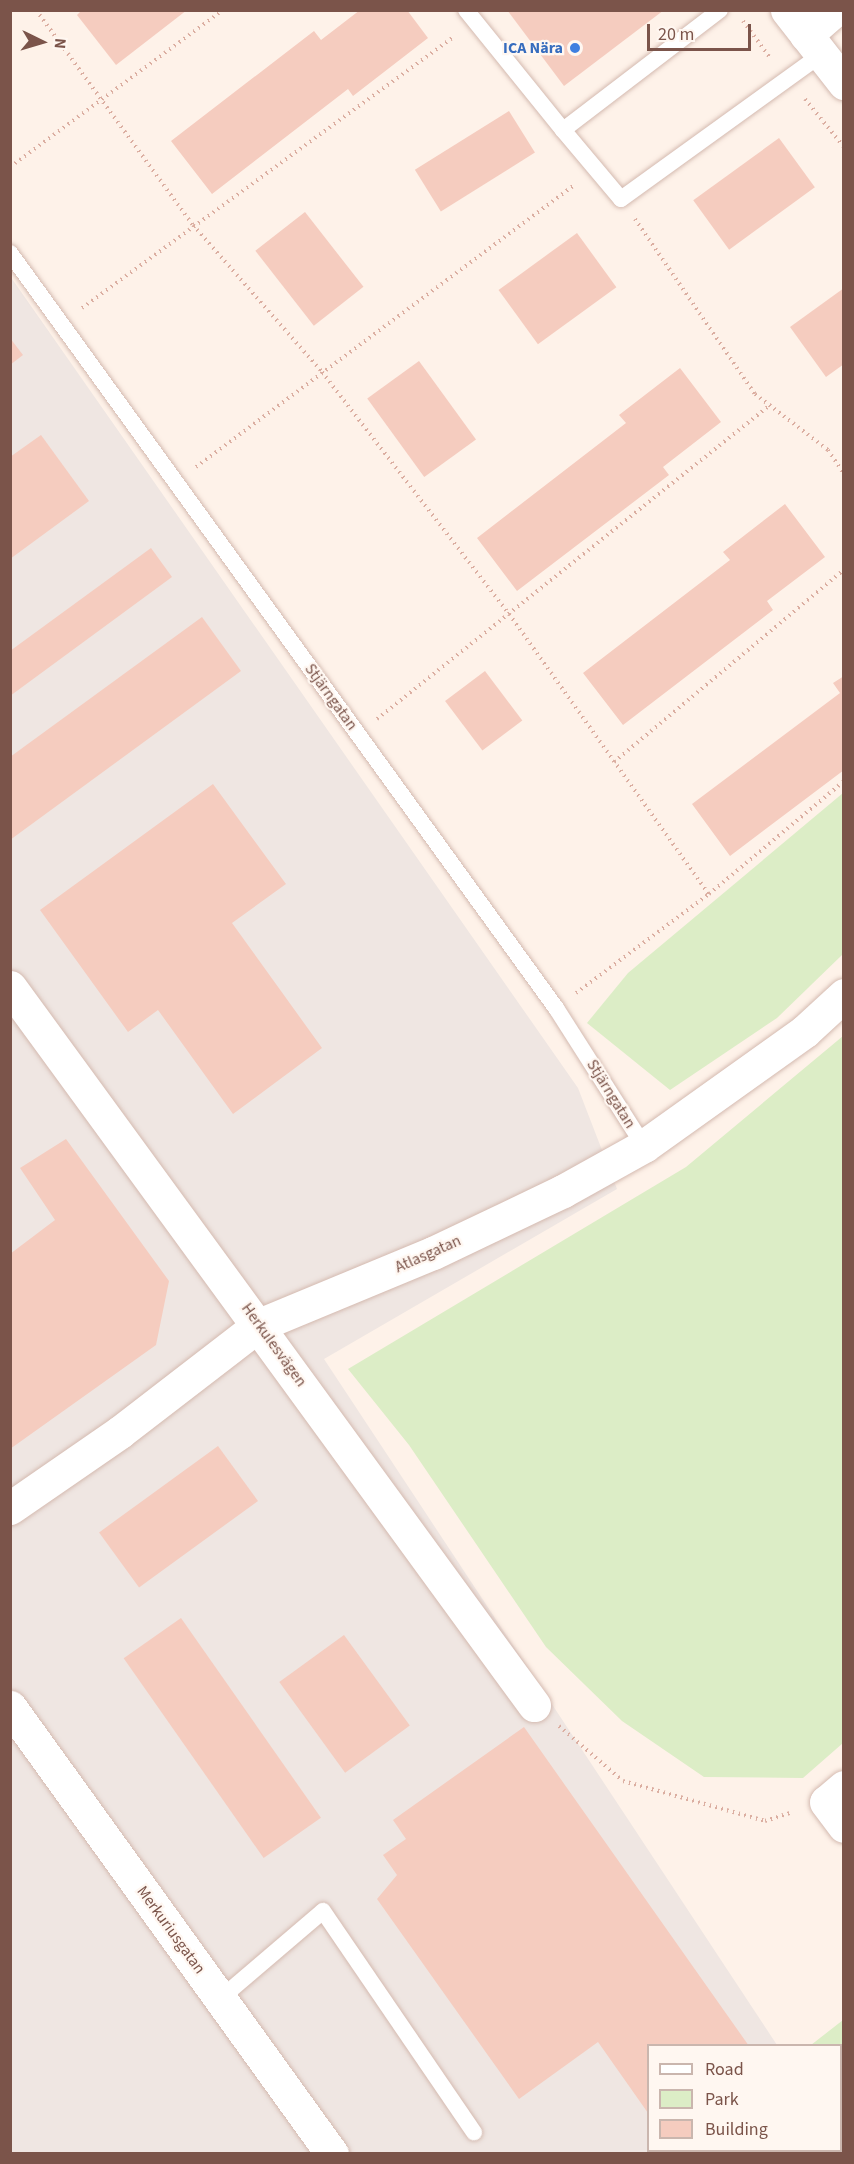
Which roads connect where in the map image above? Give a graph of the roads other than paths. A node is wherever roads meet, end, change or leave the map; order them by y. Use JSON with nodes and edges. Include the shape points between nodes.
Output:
{"nodes":[{"id":1,"x":720,"y":10,"type":"edge"},
{"id":2,"x":835,"y":10,"type":"edge"},
{"id":3,"x":470,"y":16,"type":"edge"},
{"id":4,"x":805,"y":34,"type":"edge"},
{"id":5,"x":843,"y":83,"type":"edge"},
{"id":6,"x":563,"y":130,"type":"junction"},
{"id":7,"x":10,"y":253,"type":"edge"},
{"id":8,"x":10,"y":987,"type":"edge"},
{"id":9,"x":843,"y":995,"type":"edge"},
{"id":10,"x":644,"y":1146,"type":"junction"},
{"id":11,"x":259,"y":1325,"type":"junction"},
{"id":12,"x":10,"y":1508,"type":"edge"},
{"id":13,"x":534,"y":1705,"type":"road end"},
{"id":14,"x":10,"y":1707,"type":"edge"},
{"id":15,"x":220,"y":1998,"type":"junction"},
{"id":16,"x":474,"y":2132,"type":"dead end"},
{"id":17,"x":332,"y":2154,"type":"edge"}],
"edges":[{"from":1,"to":6,"type":"lane"},
{"from":2,"to":4,"type":"street"},
{"from":3,"to":6,"type":"lane"},
{"from":4,"to":5,"type":"street"},
{"from":4,"to":6,"type":"lane","via":[[621,199]]},
{"from":7,"to":10,"type":"lane","name":"Stjärngatan","via":[[556,1008]]},
{"from":8,"to":11,"type":"street","name":"Herkulesvägen"},
{"from":9,"to":10,"type":"street","name":"Atlasgatan","via":[[805,1031]]},
{"from":10,"to":11,"type":"street","name":"Atlasgatan","via":[[562,1191],[433,1253]]},
{"from":11,"to":12,"type":"street","name":"Atlasgatan","via":[[120,1432]]},
{"from":11,"to":13,"type":"street","name":"Herkulesvägen"},
{"from":14,"to":15,"type":"street","name":"Merkuriusgatan"},
{"from":15,"to":16,"type":"lane","via":[[323,1911]]},
{"from":15,"to":17,"type":"street","name":"Merkuriusgatan"}]}
